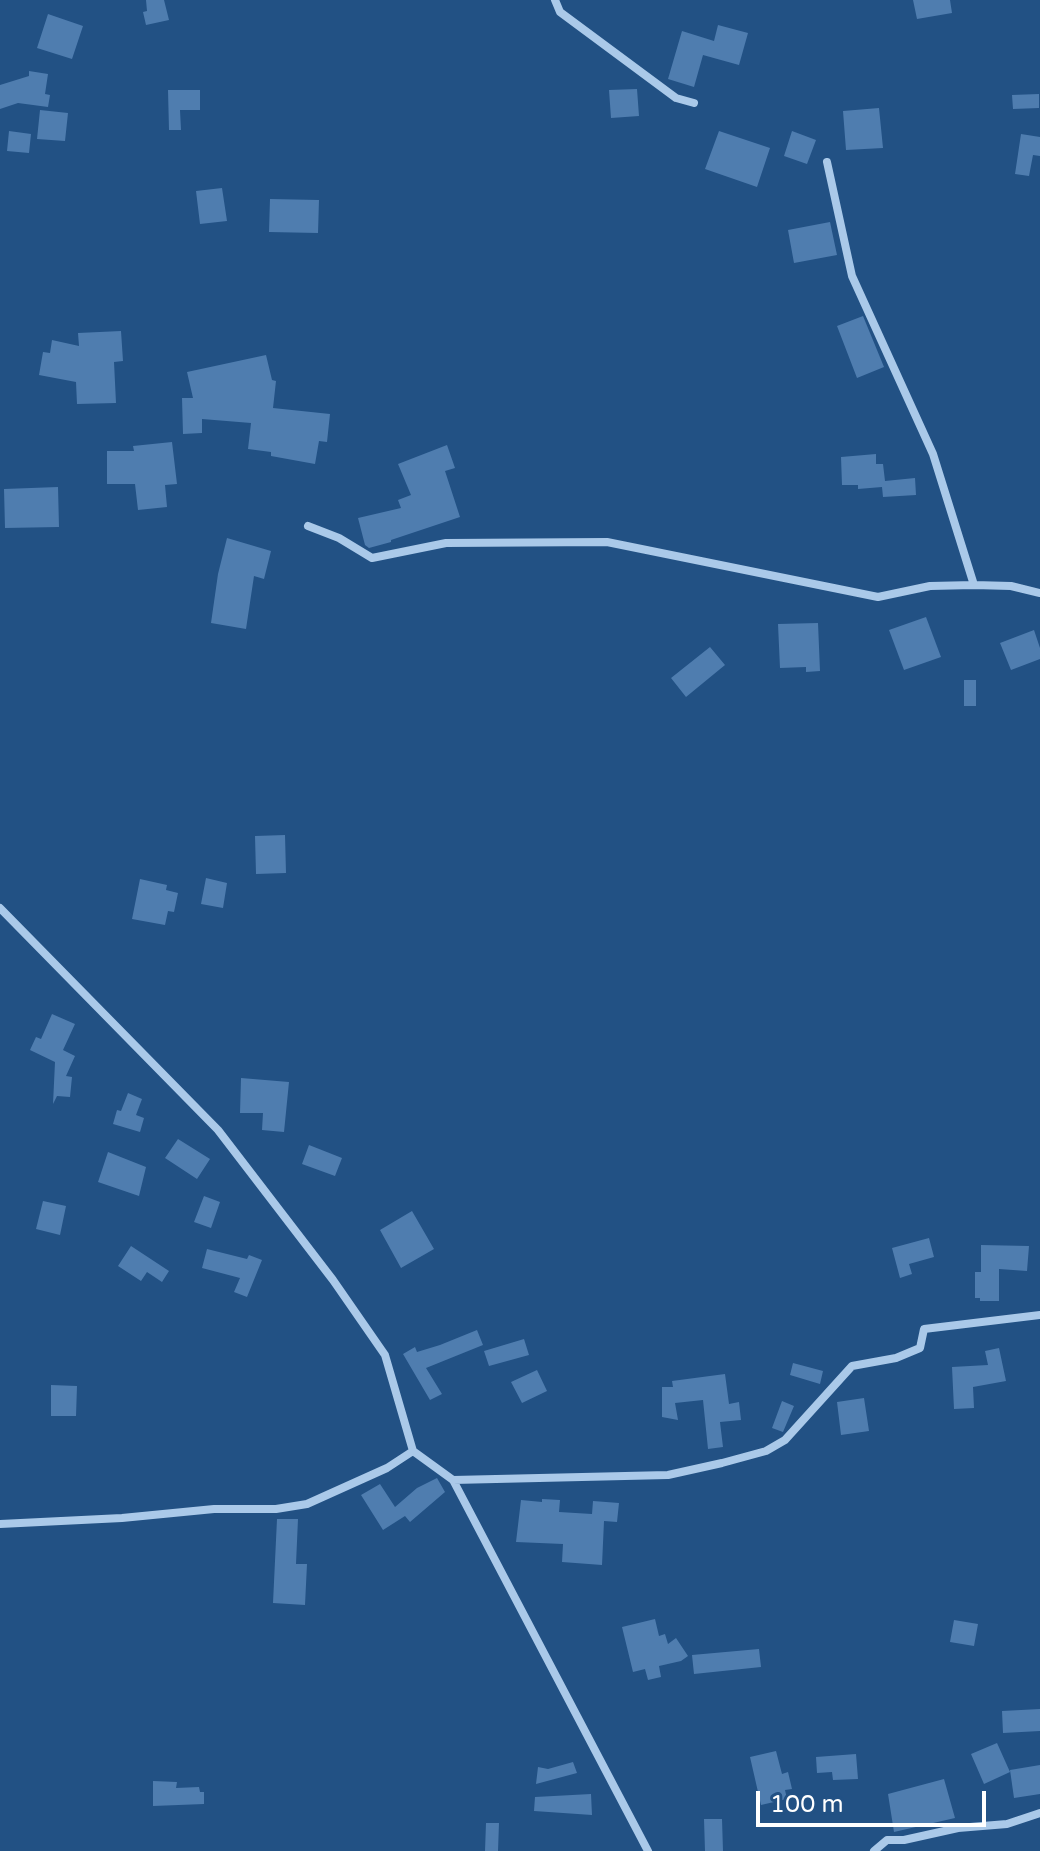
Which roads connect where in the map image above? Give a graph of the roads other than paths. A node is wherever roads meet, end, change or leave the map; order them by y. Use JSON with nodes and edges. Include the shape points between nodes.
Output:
{"nodes":[{"id":1,"x":555,"y":0,"type":"edge"},
{"id":2,"x":694,"y":103,"type":"dead end"},
{"id":3,"x":827,"y":162,"type":"dead end"},
{"id":4,"x":308,"y":526,"type":"dead end"},
{"id":5,"x":974,"y":585,"type":"junction"},
{"id":6,"x":1040,"y":593,"type":"edge"},
{"id":7,"x":0,"y":908,"type":"edge"},
{"id":8,"x":1040,"y":1315,"type":"edge"},
{"id":9,"x":413,"y":1451,"type":"junction"},
{"id":10,"x":453,"y":1480,"type":"junction"},
{"id":11,"x":0,"y":1524,"type":"edge"},
{"id":12,"x":1040,"y":1813,"type":"edge"},
{"id":13,"x":648,"y":1851,"type":"edge"},
{"id":14,"x":874,"y":1851,"type":"edge"}],
"edges":[{"from":1,"to":2,"type":"street","via":[[560,12],[676,98]]},
{"from":3,"to":5,"type":"street","via":[[852,276],[933,454]]},
{"from":4,"to":5,"type":"street","via":[[372,558],[446,543],[607,542],[878,597],[930,586]]},
{"from":5,"to":6,"type":"street"},
{"from":7,"to":9,"type":"street","via":[[218,1130],[333,1280],[385,1355]]},
{"from":8,"to":10,"type":"street","via":[[924,1329],[920,1348],[852,1366],[785,1440],[766,1451],[668,1475]]},
{"from":9,"to":10,"type":"street"},
{"from":9,"to":11,"type":"street","via":[[387,1468],[291,1507]]},
{"from":10,"to":13,"type":"street"},
{"from":12,"to":14,"type":"street","via":[[1007,1824],[887,1840]]}]}
